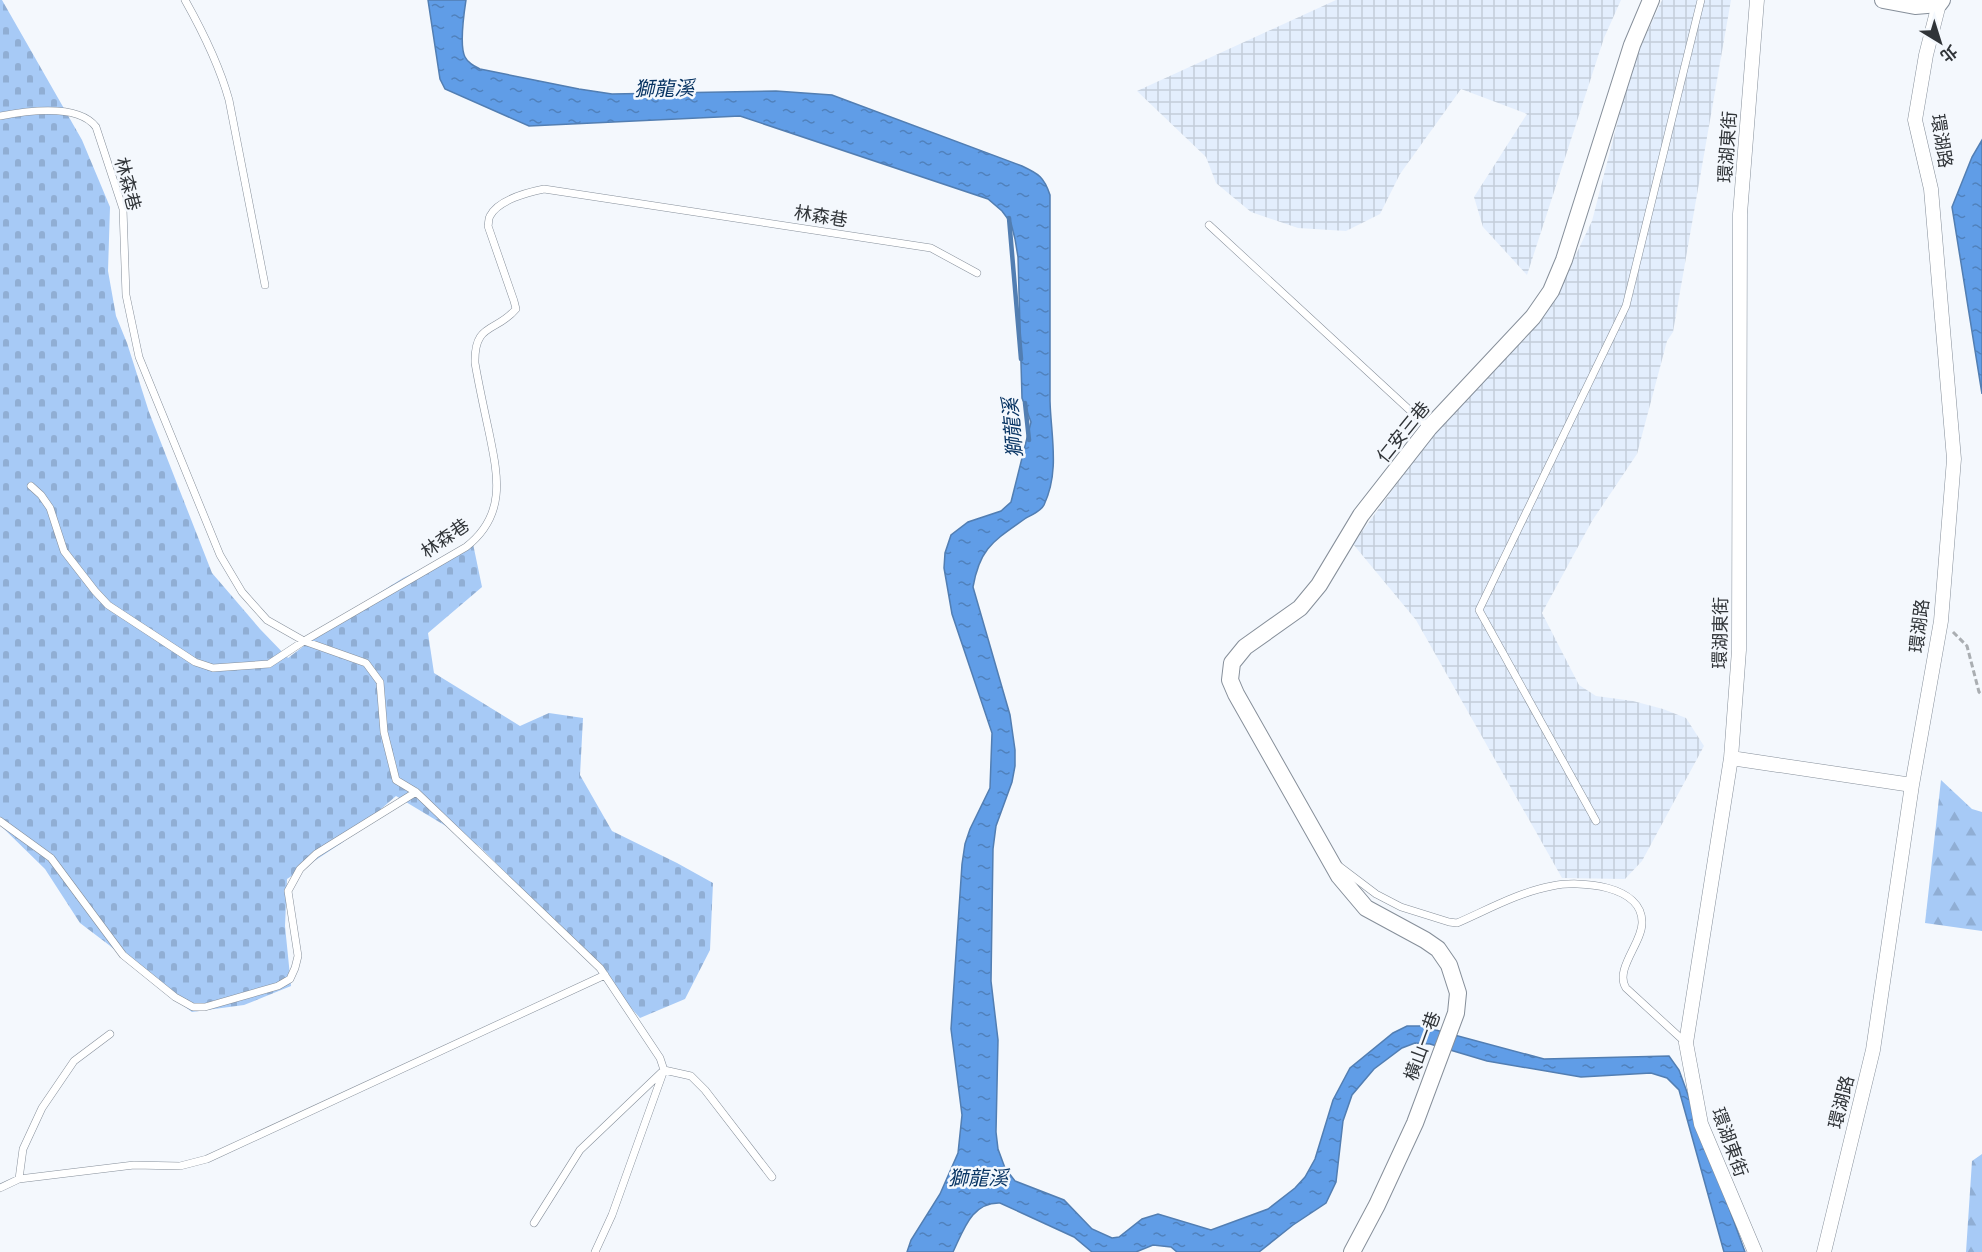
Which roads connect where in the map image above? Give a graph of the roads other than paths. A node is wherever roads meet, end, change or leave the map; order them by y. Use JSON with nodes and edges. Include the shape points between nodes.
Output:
{"nodes":[{"id":1,"x":185,"y":0,"type":"edge"},
{"id":2,"x":1651,"y":0,"type":"edge"},
{"id":3,"x":1701,"y":0,"type":"edge"},
{"id":4,"x":1757,"y":0,"type":"edge"},
{"id":5,"x":1883,"y":0,"type":"edge"},
{"id":6,"x":1940,"y":2,"type":"edge"},
{"id":7,"x":0,"y":116,"type":"edge"},
{"id":8,"x":1209,"y":225,"type":"dead end"},
{"id":9,"x":977,"y":273,"type":"dead end"},
{"id":10,"x":265,"y":285,"type":"dead end"},
{"id":11,"x":1429,"y":428,"type":"junction"},
{"id":12,"x":31,"y":486,"type":"dead end"},
{"id":13,"x":304,"y":641,"type":"junction"},
{"id":14,"x":1731,"y":758,"type":"junction"},
{"id":15,"x":1912,"y":785,"type":"junction"},
{"id":16,"x":416,"y":792,"type":"junction"},
{"id":17,"x":0,"y":821,"type":"edge"},
{"id":18,"x":1596,"y":821,"type":"dead end"},
{"id":19,"x":1330,"y":859,"type":"junction"},
{"id":20,"x":605,"y":975,"type":"junction"},
{"id":21,"x":110,"y":1034,"type":"dead end"},
{"id":22,"x":1686,"y":1043,"type":"junction"},
{"id":23,"x":664,"y":1070,"type":"junction"},
{"id":24,"x":772,"y":1177,"type":"dead end"},
{"id":25,"x":19,"y":1179,"type":"junction"},
{"id":26,"x":0,"y":1188,"type":"edge"},
{"id":27,"x":534,"y":1223,"type":"dead end"},
{"id":28,"x":595,"y":1252,"type":"edge"},
{"id":29,"x":1352,"y":1252,"type":"edge"},
{"id":30,"x":1755,"y":1252,"type":"edge"},
{"id":31,"x":1824,"y":1252,"type":"edge"}],
"edges":[{"from":1,"to":10,"type":"lane","via":[[222,75]]},
{"from":2,"to":11,"type":"street","name":"仁安三巷","via":[[1632,45],[1551,291],[1533,317]]},
{"from":3,"to":18,"type":"lane","via":[[1626,306],[1479,610]]},
{"from":4,"to":14,"type":"street","name":"環湖東街","via":[[1740,214],[1739,650]]},
{"from":5,"to":6,"type":"street","via":[[1915,6]]},
{"from":6,"to":15,"type":"street","name":"環湖路","via":[[1915,120],[1931,189],[1954,459],[1941,621]]},
{"from":7,"to":13,"type":"lane","name":"林森巷","via":[[44,111],[81,114],[96,127],[123,209],[126,295],[143,368],[220,555],[242,592],[267,620]]},
{"from":8,"to":11,"type":"lane"},
{"from":9,"to":13,"type":"lane","name":"林森巷","via":[[930,248],[544,189],[500,206],[490,216],[488,226],[516,309],[479,335],[474,350],[497,472],[495,504],[487,525],[466,547]]},
{"from":11,"to":19,"type":"street","name":"仁安三巷","via":[[1362,515],[1319,585],[1300,608],[1245,647],[1232,663],[1230,680],[1236,694]]},
{"from":12,"to":13,"type":"lane","via":[[50,508],[64,551],[108,605],[195,662],[213,668],[269,664]]},
{"from":13,"to":16,"type":"lane","via":[[366,663],[380,682],[384,732],[396,780]]},
{"from":14,"to":15,"type":"street"},
{"from":14,"to":22,"type":"street","name":"環湖東街"},
{"from":15,"to":31,"type":"street","name":"環湖路","via":[[1873,1050]]},
{"from":16,"to":17,"type":"lane","via":[[316,854],[300,869],[288,891],[298,956],[290,979],[205,1007],[193,1007],[175,997],[123,955],[51,858]]},
{"from":16,"to":20,"type":"lane"},
{"from":19,"to":22,"type":"lane","via":[[1376,894],[1401,907],[1457,923],[1552,885],[1578,884],[1614,889],[1627,895],[1636,903],[1643,923],[1622,981]]},
{"from":19,"to":29,"type":"street","name":"橫山一巷","via":[[1366,908],[1438,949],[1449,965],[1458,993],[1456,1013],[1415,1123]]},
{"from":20,"to":23,"type":"lane"},
{"from":20,"to":25,"type":"lane","via":[[207,1159],[180,1166],[134,1165]]},
{"from":21,"to":25,"type":"lane","via":[[74,1061],[42,1108],[23,1149]]},
{"from":22,"to":30,"type":"street","name":"環湖東街","via":[[1701,1124]]},
{"from":23,"to":24,"type":"lane","via":[[691,1076]]},
{"from":23,"to":27,"type":"lane","via":[[580,1150]]},
{"from":23,"to":28,"type":"lane"},
{"from":25,"to":26,"type":"lane"}]}
